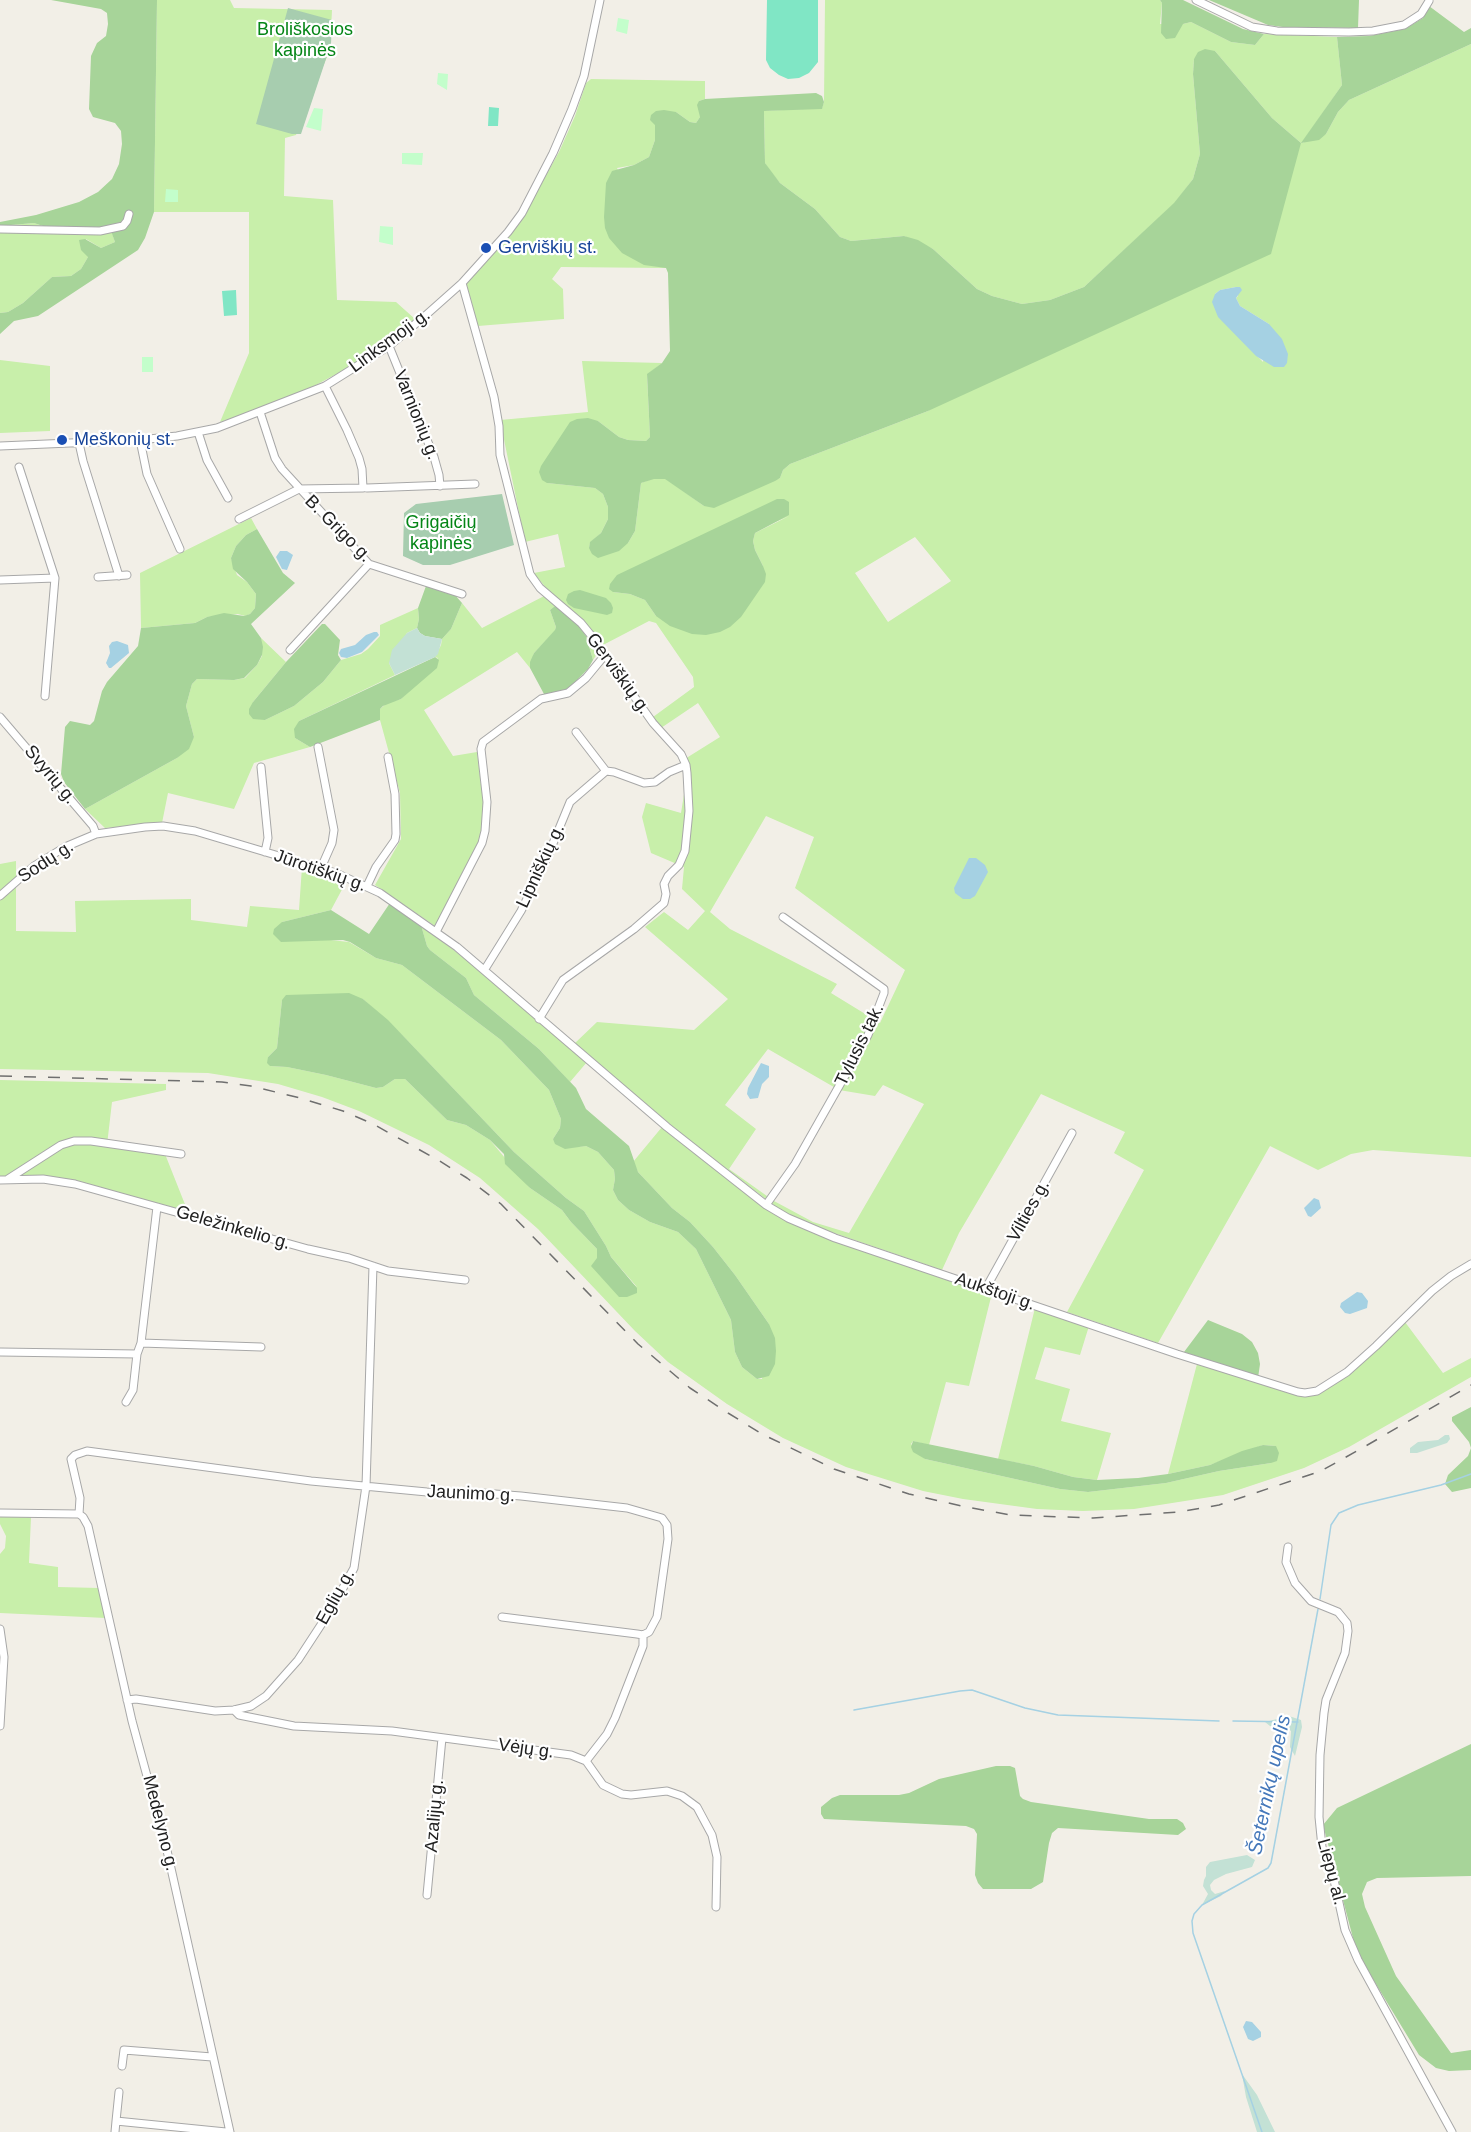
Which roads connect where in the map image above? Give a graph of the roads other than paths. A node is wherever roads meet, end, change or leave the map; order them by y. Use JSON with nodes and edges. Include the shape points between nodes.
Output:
{"nodes":[{"id":1,"x":600,"y":0,"type":"edge"},
{"id":2,"x":1196,"y":0,"type":"edge"},
{"id":3,"x":1429,"y":1,"type":"edge"},
{"id":4,"x":129,"y":214,"type":"dead end"},
{"id":5,"x":0,"y":229,"type":"edge"},
{"id":6,"x":462,"y":283,"type":"junction"},
{"id":7,"x":389,"y":346,"type":"junction"},
{"id":8,"x":325,"y":386,"type":"junction"},
{"id":9,"x":260,"y":412,"type":"junction"},
{"id":10,"x":198,"y":432,"type":"junction"},
{"id":11,"x":140,"y":440,"type":"junction"},
{"id":12,"x":79,"y":443,"type":"junction"},
{"id":13,"x":0,"y":446,"type":"edge"},
{"id":14,"x":19,"y":467,"type":"dead end"},
{"id":15,"x":475,"y":484,"type":"dead end"},
{"id":16,"x":440,"y":486,"type":"junction"},
{"id":17,"x":365,"y":488,"type":"junction"},
{"id":18,"x":299,"y":489,"type":"junction"},
{"id":19,"x":228,"y":498,"type":"dead end"},
{"id":20,"x":239,"y":519,"type":"dead end"},
{"id":21,"x":180,"y":549,"type":"dead end"},
{"id":22,"x":369,"y":564,"type":"junction"},
{"id":23,"x":98,"y":577,"type":"dead end"},
{"id":24,"x":55,"y":578,"type":"junction"},
{"id":25,"x":0,"y":580,"type":"edge"},
{"id":26,"x":462,"y":594,"type":"dead end"},
{"id":27,"x":290,"y":650,"type":"dead end"},
{"id":28,"x":605,"y":655,"type":"junction"},
{"id":29,"x":45,"y":696,"type":"dead end"},
{"id":30,"x":0,"y":717,"type":"edge"},
{"id":31,"x":576,"y":732,"type":"dead end"},
{"id":32,"x":318,"y":747,"type":"dead end"},
{"id":33,"x":388,"y":757,"type":"dead end"},
{"id":34,"x":687,"y":765,"type":"junction"},
{"id":35,"x":261,"y":766,"type":"dead end"},
{"id":36,"x":606,"y":771,"type":"junction"},
{"id":37,"x":96,"y":834,"type":"junction"},
{"id":38,"x":265,"y":852,"type":"junction"},
{"id":39,"x":321,"y":868,"type":"junction"},
{"id":40,"x":367,"y":886,"type":"junction"},
{"id":41,"x":0,"y":896,"type":"edge"},
{"id":42,"x":783,"y":916,"type":"dead end"},
{"id":43,"x":436,"y":932,"type":"junction"},
{"id":44,"x":484,"y":969,"type":"junction"},
{"id":45,"x":539,"y":1019,"type":"junction"},
{"id":46,"x":1072,"y":1133,"type":"dead end"},
{"id":47,"x":181,"y":1154,"type":"dead end"},
{"id":48,"x":4,"y":1180,"type":"edge"},
{"id":49,"x":766,"y":1205,"type":"junction"},
{"id":50,"x":157,"y":1207,"type":"junction"},
{"id":51,"x":1471,"y":1264,"type":"edge"},
{"id":52,"x":373,"y":1266,"type":"junction"},
{"id":53,"x":465,"y":1280,"type":"dead end"},
{"id":54,"x":986,"y":1288,"type":"junction"},
{"id":55,"x":141,"y":1342,"type":"junction"},
{"id":56,"x":261,"y":1347,"type":"dead end"},
{"id":57,"x":0,"y":1352,"type":"edge"},
{"id":58,"x":137,"y":1354,"type":"junction"},
{"id":59,"x":126,"y":1402,"type":"dead end"},
{"id":60,"x":366,"y":1486,"type":"junction"},
{"id":61,"x":0,"y":1513,"type":"edge"},
{"id":62,"x":81,"y":1515,"type":"junction"},
{"id":63,"x":1288,"y":1547,"type":"dead end"},
{"id":64,"x":502,"y":1617,"type":"dead end"},
{"id":65,"x":0,"y":1629,"type":"edge"},
{"id":66,"x":644,"y":1635,"type":"junction"},
{"id":67,"x":128,"y":1700,"type":"junction"},
{"id":68,"x":234,"y":1710,"type":"junction"},
{"id":69,"x":0,"y":1726,"type":"edge"},
{"id":70,"x":442,"y":1738,"type":"junction"},
{"id":71,"x":586,"y":1761,"type":"junction"},
{"id":72,"x":427,"y":1895,"type":"dead end"},
{"id":73,"x":716,"y":1907,"type":"dead end"},
{"id":74,"x":212,"y":2057,"type":"junction"},
{"id":75,"x":122,"y":2066,"type":"dead end"},
{"id":76,"x":119,"y":2092,"type":"dead end"},
{"id":77,"x":116,"y":2121,"type":"junction"},
{"id":78,"x":115,"y":2132,"type":"edge"},
{"id":79,"x":228,"y":2132,"type":"edge"},
{"id":80,"x":1452,"y":2132,"type":"edge"}],
"edges":[{"from":1,"to":6,"type":"street","name":"Linksmoji g.","via":[[584,76],[553,153],[522,213]]},
{"from":2,"to":3,"type":"street","via":[[1252,27],[1277,31],[1373,31],[1404,25],[1421,14]]},
{"from":4,"to":5,"type":"street","via":[[123,226],[100,231]]},
{"from":6,"to":7,"type":"street","name":"Linksmoji g."},
{"from":6,"to":28,"type":"street","name":"Gerviškių g.","via":[[498,416],[503,481],[530,574],[540,588],[581,623]]},
{"from":7,"to":8,"type":"street","name":"Linksmoji g."},
{"from":7,"to":16,"type":"street","name":"Varnionių g.","via":[[434,457]]},
{"from":8,"to":9,"type":"street","name":"Linksmoji g."},
{"from":8,"to":17,"type":"street","via":[[359,458]]},
{"from":9,"to":10,"type":"street","name":"Linksmoji g."},
{"from":9,"to":18,"type":"street","name":"B. Grigo g.","via":[[275,458]]},
{"from":10,"to":11,"type":"street","name":"Linksmoji g."},
{"from":10,"to":19,"type":"street"},
{"from":11,"to":12,"type":"street","name":"Linksmoji g."},
{"from":11,"to":21,"type":"street","via":[[147,474]]},
{"from":12,"to":13,"type":"street","name":"Linksmoji g."},
{"from":12,"to":23,"type":"street","via":[[123,575]]},
{"from":14,"to":24,"type":"street"},
{"from":15,"to":16,"type":"street"},
{"from":16,"to":17,"type":"street"},
{"from":17,"to":18,"type":"street"},
{"from":18,"to":20,"type":"street"},
{"from":18,"to":22,"type":"street","name":"B. Grigo g."},
{"from":22,"to":26,"type":"street","name":"B. Grigo g."},
{"from":22,"to":27,"type":"street"},
{"from":24,"to":25,"type":"street"},
{"from":24,"to":29,"type":"street"},
{"from":28,"to":34,"type":"street","name":"Gerviškių g."},
{"from":28,"to":43,"type":"street","via":[[568,693],[541,699],[483,742],[485,831]]},
{"from":30,"to":37,"type":"street","name":"Svyrių g."},
{"from":31,"to":36,"type":"street"},
{"from":32,"to":39,"type":"street","via":[[334,830]]},
{"from":33,"to":40,"type":"street","via":[[397,814],[396,834]]},
{"from":34,"to":36,"type":"street","via":[[655,782],[644,783]]},
{"from":34,"to":45,"type":"street","via":[[689,811],[685,851],[666,880],[664,903],[563,980]]},
{"from":35,"to":38,"type":"street","via":[[268,838]]},
{"from":36,"to":44,"type":"street","name":"Lipniškių g.","via":[[570,802],[520,911]]},
{"from":37,"to":38,"type":"street","name":"Jūrotiškių g.","via":[[145,826],[175,827]]},
{"from":37,"to":41,"type":"street","name":"Sodų g.","via":[[41,862]]},
{"from":38,"to":39,"type":"street","name":"Jūrotiškių g."},
{"from":39,"to":40,"type":"street","name":"Jūrotiškių g."},
{"from":40,"to":43,"type":"street","name":"Jūrotiškių g."},
{"from":42,"to":49,"type":"street","name":"Tylusis tak.","via":[[884,989],[884,993],[868,1035],[795,1164]]},
{"from":43,"to":44,"type":"street","name":"Jūrotiškių g."},
{"from":44,"to":45,"type":"street","name":"Jūrotiškių g."},
{"from":45,"to":49,"type":"street","name":"Aukštoji g."},
{"from":46,"to":54,"type":"street","name":"Vilties g."},
{"from":47,"to":48,"type":"street","via":[[74,1141]]},
{"from":48,"to":50,"type":"street","name":"Geležinkelio g.","via":[[43,1179],[75,1184]]},
{"from":49,"to":54,"type":"street","name":"Aukštoji g.","via":[[816,1231]]},
{"from":50,"to":52,"type":"street","name":"Geležinkelio g."},
{"from":50,"to":55,"type":"street"},
{"from":51,"to":54,"type":"street","name":"Aukštoji g.","via":[[1432,1291],[1347,1372],[1324,1388],[1305,1393]]},
{"from":52,"to":53,"type":"street","name":"Geležinkelio g."},
{"from":52,"to":60,"type":"street","name":"Eglių g."},
{"from":55,"to":56,"type":"street"},
{"from":55,"to":58,"type":"street"},
{"from":57,"to":58,"type":"street"},
{"from":58,"to":59,"type":"street","via":[[133,1390]]},
{"from":60,"to":62,"type":"street","name":"Jaunimo g.","via":[[87,1450],[71,1459]]},
{"from":60,"to":66,"type":"street","name":"Jaunimo g.","via":[[554,1499],[627,1508],[662,1518],[668,1525],[668,1539],[657,1617],[654,1627]]},
{"from":60,"to":68,"type":"street","name":"Eglių g.","via":[[354,1568],[332,1608],[298,1660],[266,1696],[251,1706]]},
{"from":61,"to":62,"type":"street"},
{"from":62,"to":67,"type":"street","name":"Medelyno g.","via":[[90,1535]]},
{"from":63,"to":80,"type":"street","name":"Liepų al.","via":[[1286,1562],[1295,1582],[1311,1601],[1338,1612],[1348,1631],[1345,1653],[1324,1713],[1319,1817],[1322,1847],[1358,1960]]},
{"from":64,"to":66,"type":"street"},
{"from":65,"to":69,"type":"street","via":[[4,1658]]},
{"from":66,"to":71,"type":"street","via":[[615,1718]]},
{"from":67,"to":68,"type":"street","name":"Eglių g."},
{"from":67,"to":74,"type":"street","name":"Medelyno g.","via":[[166,1846]]},
{"from":68,"to":70,"type":"street","name":"Vėjų g.","via":[[248,1717],[294,1726]]},
{"from":70,"to":71,"type":"street","name":"Vėjų g.","via":[[571,1755]]},
{"from":70,"to":72,"type":"street","name":"Azalijų g."},
{"from":71,"to":73,"type":"street","via":[[599,1781],[612,1791],[631,1795],[667,1791],[697,1807],[715,1844]]},
{"from":74,"to":75,"type":"street","via":[[124,2050]]},
{"from":74,"to":79,"type":"street","name":"Medelyno g."},
{"from":76,"to":77,"type":"street"},
{"from":77,"to":78,"type":"street"},
{"from":77,"to":79,"type":"street"}]}
